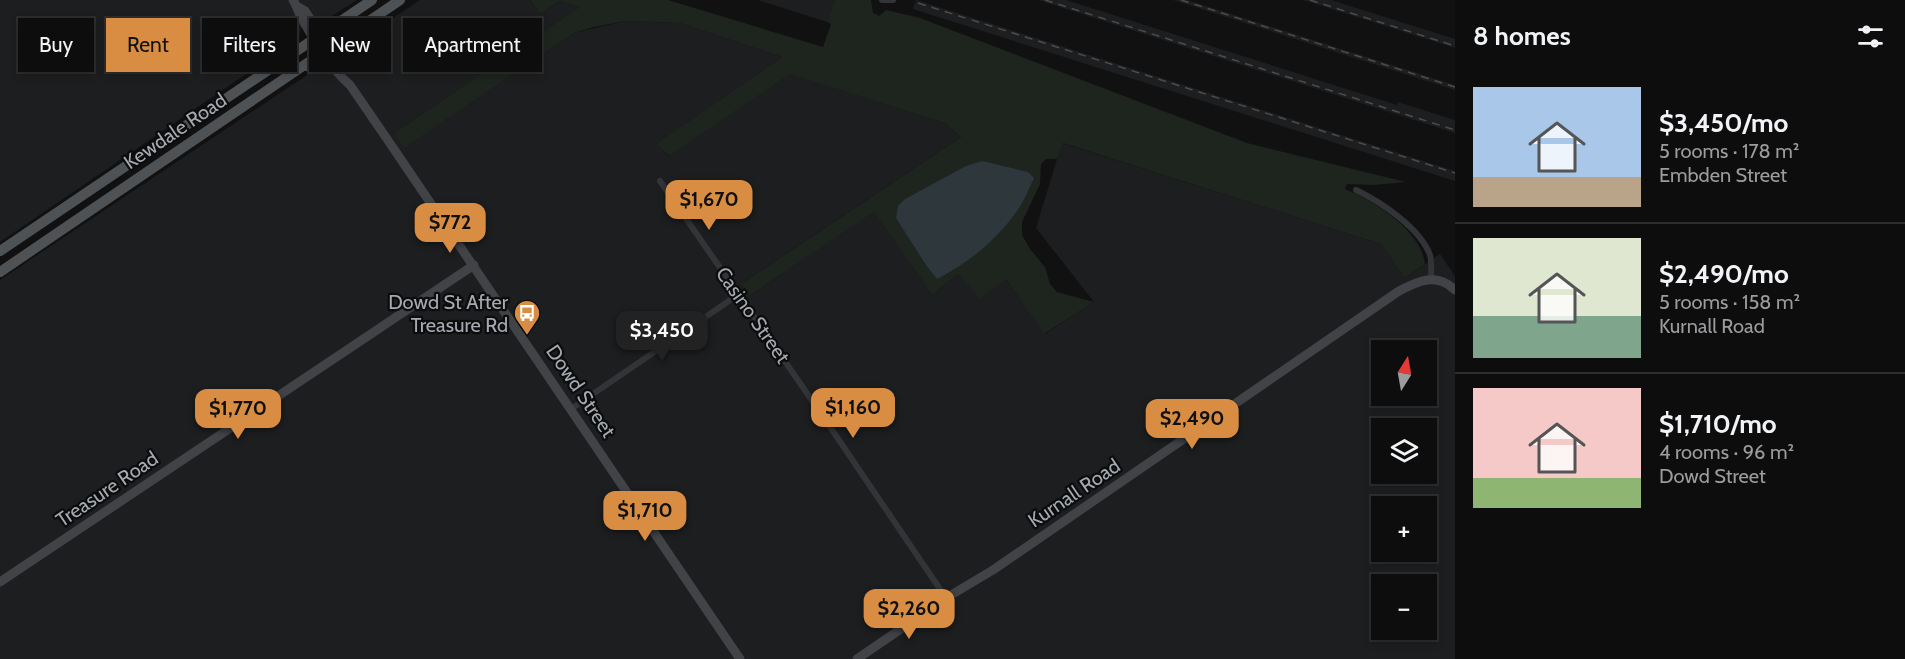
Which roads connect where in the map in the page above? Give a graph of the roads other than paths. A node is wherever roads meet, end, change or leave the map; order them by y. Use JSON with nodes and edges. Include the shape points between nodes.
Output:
{"nodes":[{"id":1,"x":372,"y":0,"type":"edge"},
{"id":2,"x":400,"y":0,"type":"edge"},
{"id":3,"x":882,"y":0,"type":"edge"},
{"id":4,"x":893,"y":0,"type":"edge"},
{"id":5,"x":295,"y":4,"type":"edge"},
{"id":6,"x":346,"y":18,"type":"edge"},
{"id":7,"x":373,"y":18,"type":"edge"},
{"id":8,"x":309,"y":26,"type":"edge"},
{"id":9,"x":309,"y":43,"type":"edge"},
{"id":10,"x":309,"y":61,"type":"edge"},
{"id":11,"x":309,"y":66,"type":"edge"},
{"id":12,"x":300,"y":67,"type":"junction"},
{"id":13,"x":342,"y":72,"type":"edge"},
{"id":14,"x":178,"y":130,"type":"junction"},
{"id":15,"x":205,"y":133,"type":"junction"},
{"id":16,"x":660,"y":182,"type":"dead end"},
{"id":17,"x":1356,"y":190,"type":"dead end"},
{"id":18,"x":0,"y":251,"type":"edge"},
{"id":19,"x":474,"y":265,"type":"junction"},
{"id":20,"x":0,"y":272,"type":"edge"},
{"id":21,"x":1431,"y":279,"type":"junction"},
{"id":22,"x":1455,"y":290,"type":"edge"},
{"id":23,"x":739,"y":294,"type":"junction"},
{"id":24,"x":571,"y":409,"type":"junction"},
{"id":25,"x":0,"y":582,"type":"edge"},
{"id":26,"x":946,"y":598,"type":"junction"},
{"id":27,"x":740,"y":659,"type":"edge"},
{"id":28,"x":857,"y":659,"type":"edge"}],
"edges":[{"from":1,"to":6,"type":"main road","name":"Kewdale Road"},
{"from":2,"to":7,"type":"main road","name":"Kewdale Road"},
{"from":3,"to":4,"type":"street"},
{"from":5,"to":8,"type":"street","name":"Dowd Street"},
{"from":9,"to":14,"type":"main road","name":"Kewdale Road"},
{"from":10,"to":12,"type":"main road","name":"Kewdale Road"},
{"from":11,"to":12,"type":"main road"},
{"from":12,"to":15,"type":"main road","name":"Kewdale Road"},
{"from":13,"to":19,"type":"street","name":"Dowd Street"},
{"from":14,"to":15,"type":"main road","via":[[198,128]]},
{"from":14,"to":18,"type":"main road","name":"Kewdale Road"},
{"from":15,"to":20,"type":"main road","name":"Kewdale Road"},
{"from":16,"to":23,"type":"street","name":"Casino Street"},
{"from":17,"to":21,"type":"street","via":[[1383,205],[1418,237],[1430,254]]},
{"from":19,"to":24,"type":"street","name":"Dowd Street"},
{"from":19,"to":25,"type":"street","name":"Treasure Road"},
{"from":21,"to":22,"type":"street","via":[[1446,282]]},
{"from":21,"to":26,"type":"street","name":"Kurnall Road","via":[[1399,291],[993,570]]},
{"from":23,"to":24,"type":"street"},
{"from":23,"to":26,"type":"street","name":"Casino Street"},
{"from":24,"to":27,"type":"street","name":"Dowd Street"},
{"from":26,"to":28,"type":"street","name":"Kurnall Road"}]}
